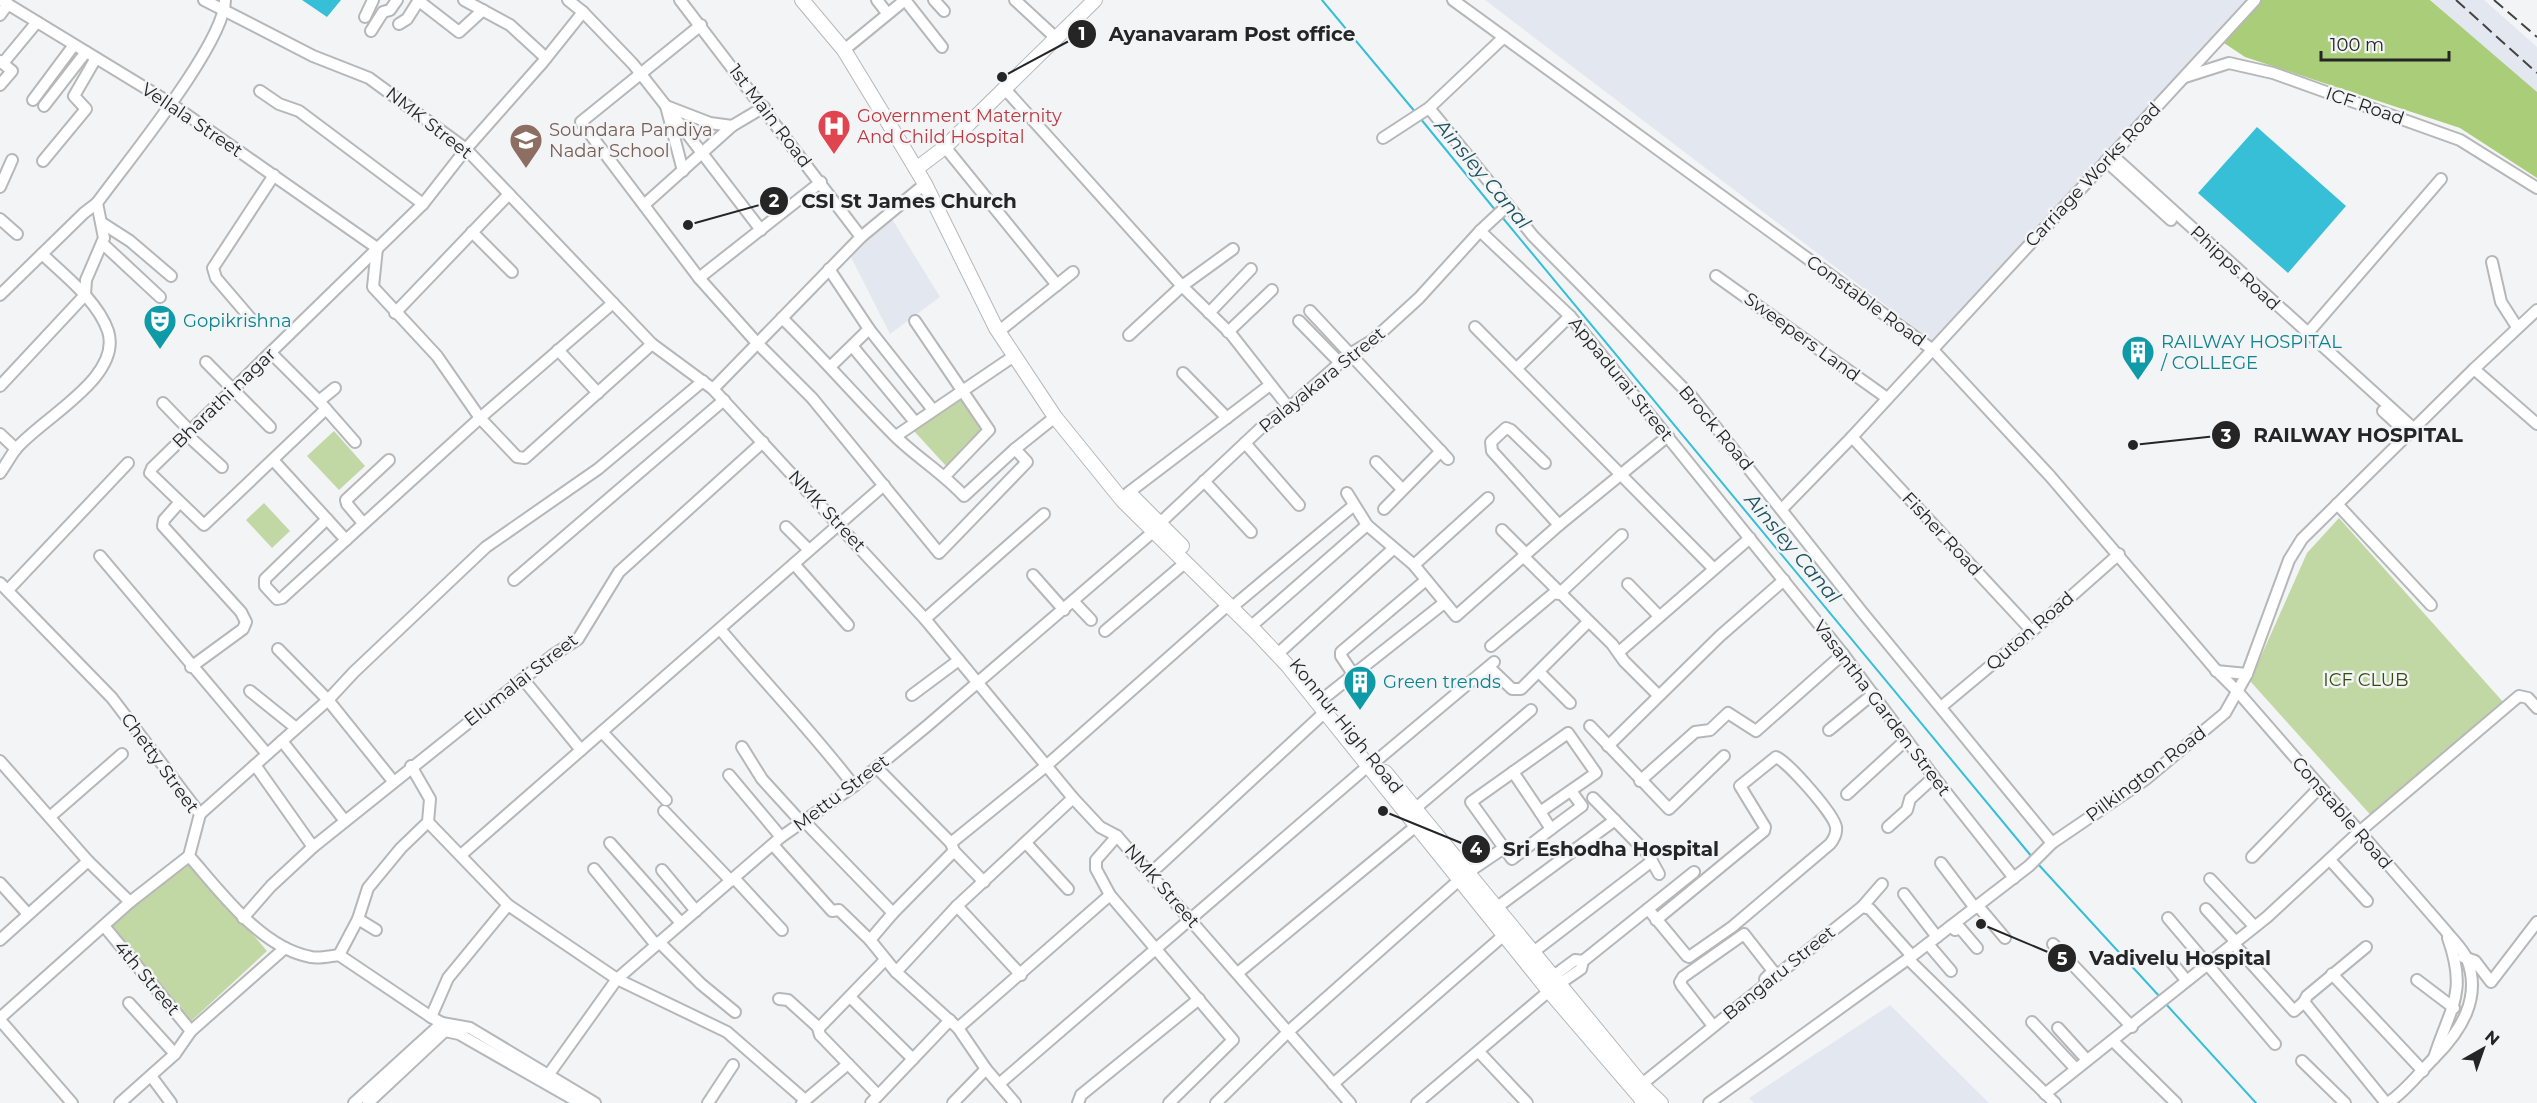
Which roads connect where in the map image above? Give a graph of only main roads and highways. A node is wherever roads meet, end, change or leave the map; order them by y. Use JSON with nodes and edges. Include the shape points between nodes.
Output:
{"nodes":[{"id":1,"x":802,"y":0,"type":"edge"},
{"id":2,"x":1095,"y":0,"type":"edge"},
{"id":3,"x":916,"y":169,"type":"junction"},
{"id":4,"x":1106,"y":477,"type":"junction"},
{"id":5,"x":1157,"y":527,"type":"junction"},
{"id":6,"x":1233,"y":604,"type":"junction"},
{"id":7,"x":1324,"y":705,"type":"junction"},
{"id":8,"x":1461,"y":874,"type":"junction"},
{"id":9,"x":1551,"y":984,"type":"junction"},
{"id":10,"x":1645,"y":1103,"type":"edge"},
{"id":11,"x":1661,"y":1103,"type":"edge"}],
"edges":[{"from":1,"to":3,"type":"main road","name":"Konnur High Road","via":[[844,50]]},
{"from":2,"to":3,"type":"main road","via":[[945,147]]},
{"from":3,"to":4,"type":"main road","name":"Konnur High Road","via":[[998,332],[1055,417]]},
{"from":4,"to":5,"type":"main road","name":"Konnur High Road","via":[[1128,493]]},
{"from":4,"to":5,"type":"main road","name":"Konnur High Road","via":[[1123,501]]},
{"from":5,"to":6,"type":"main road","name":"Konnur High Road"},
{"from":5,"to":6,"type":"main road","name":"Konnur High Road","via":[[1186,562]]},
{"from":6,"to":7,"type":"main road","name":"Konnur High Road"},
{"from":6,"to":7,"type":"main road","name":"Konnur High Road","via":[[1283,649]]},
{"from":7,"to":8,"type":"main road","name":"Konnur High Road"},
{"from":8,"to":9,"type":"main road","name":"Konnur High Road","via":[[1504,935]]},
{"from":8,"to":9,"type":"main road","name":"Konnur High Road","via":[[1496,908]]},
{"from":9,"to":10,"type":"main road","name":"Konnur High Road"},
{"from":9,"to":11,"type":"main road","name":"Konnur High Road"}]}
